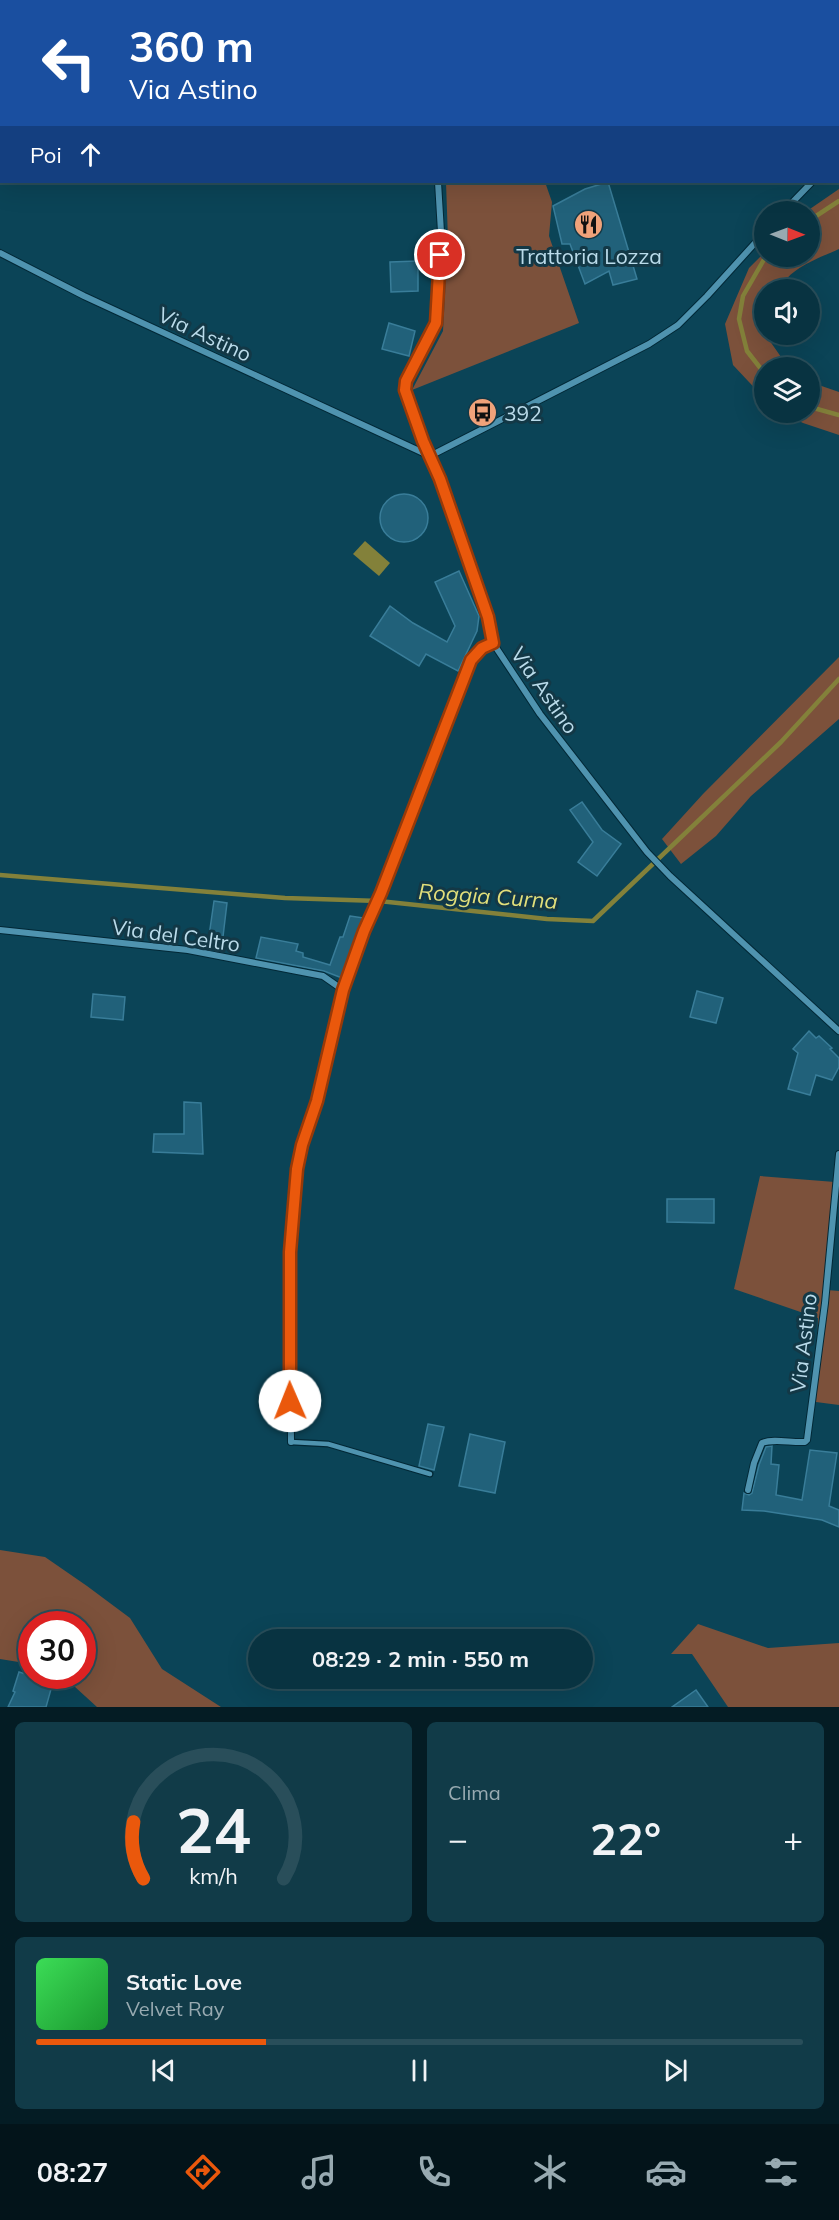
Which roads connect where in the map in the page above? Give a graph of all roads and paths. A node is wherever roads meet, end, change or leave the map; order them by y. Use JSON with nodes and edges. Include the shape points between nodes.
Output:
{"nodes":[{"id":1,"x":438,"y":183,"type":"edge"},
{"id":2,"x":811,"y":183,"type":"edge"},
{"id":3,"x":794,"y":201,"type":"edge"},
{"id":4,"x":754,"y":243,"type":"edge"},
{"id":5,"x":0,"y":252,"type":"edge"},
{"id":6,"x":430,"y":456,"type":"junction"},
{"id":7,"x":493,"y":643,"type":"junction"},
{"id":8,"x":0,"y":930,"type":"edge"},
{"id":9,"x":343,"y":990,"type":"junction"},
{"id":10,"x":839,"y":1031,"type":"edge"},
{"id":11,"x":839,"y":1154,"type":"edge"},
{"id":12,"x":291,"y":1442,"type":"joint"},
{"id":13,"x":430,"y":1474,"type":"dead end"},
{"id":14,"x":748,"y":1490,"type":"dead end"}],
"edges":[{"from":1,"to":6,"type":"street","via":[[441,232],[436,323],[405,390]]},
{"from":2,"to":3,"type":"street"},
{"from":4,"to":6,"type":"street","via":[[678,325],[649,345]]},
{"from":5,"to":6,"type":"street","name":"Via Astino","via":[[84,296]]},
{"from":6,"to":7,"type":"street","name":"Via Astino","via":[[488,617]]},
{"from":7,"to":9,"type":"street","via":[[471,660]]},
{"from":7,"to":10,"type":"street","name":"Via Astino","via":[[540,714],[647,852]]},
{"from":8,"to":9,"type":"street","name":"Via del Celtro","via":[[188,950],[323,976]]},
{"from":9,"to":12,"type":"street","via":[[297,1169],[290,1252]]},
{"from":11,"to":14,"type":"street","name":"Via Astino","via":[[807,1440],[762,1443]]},
{"from":12,"to":13,"type":"lane","via":[[328,1444]]}]}
